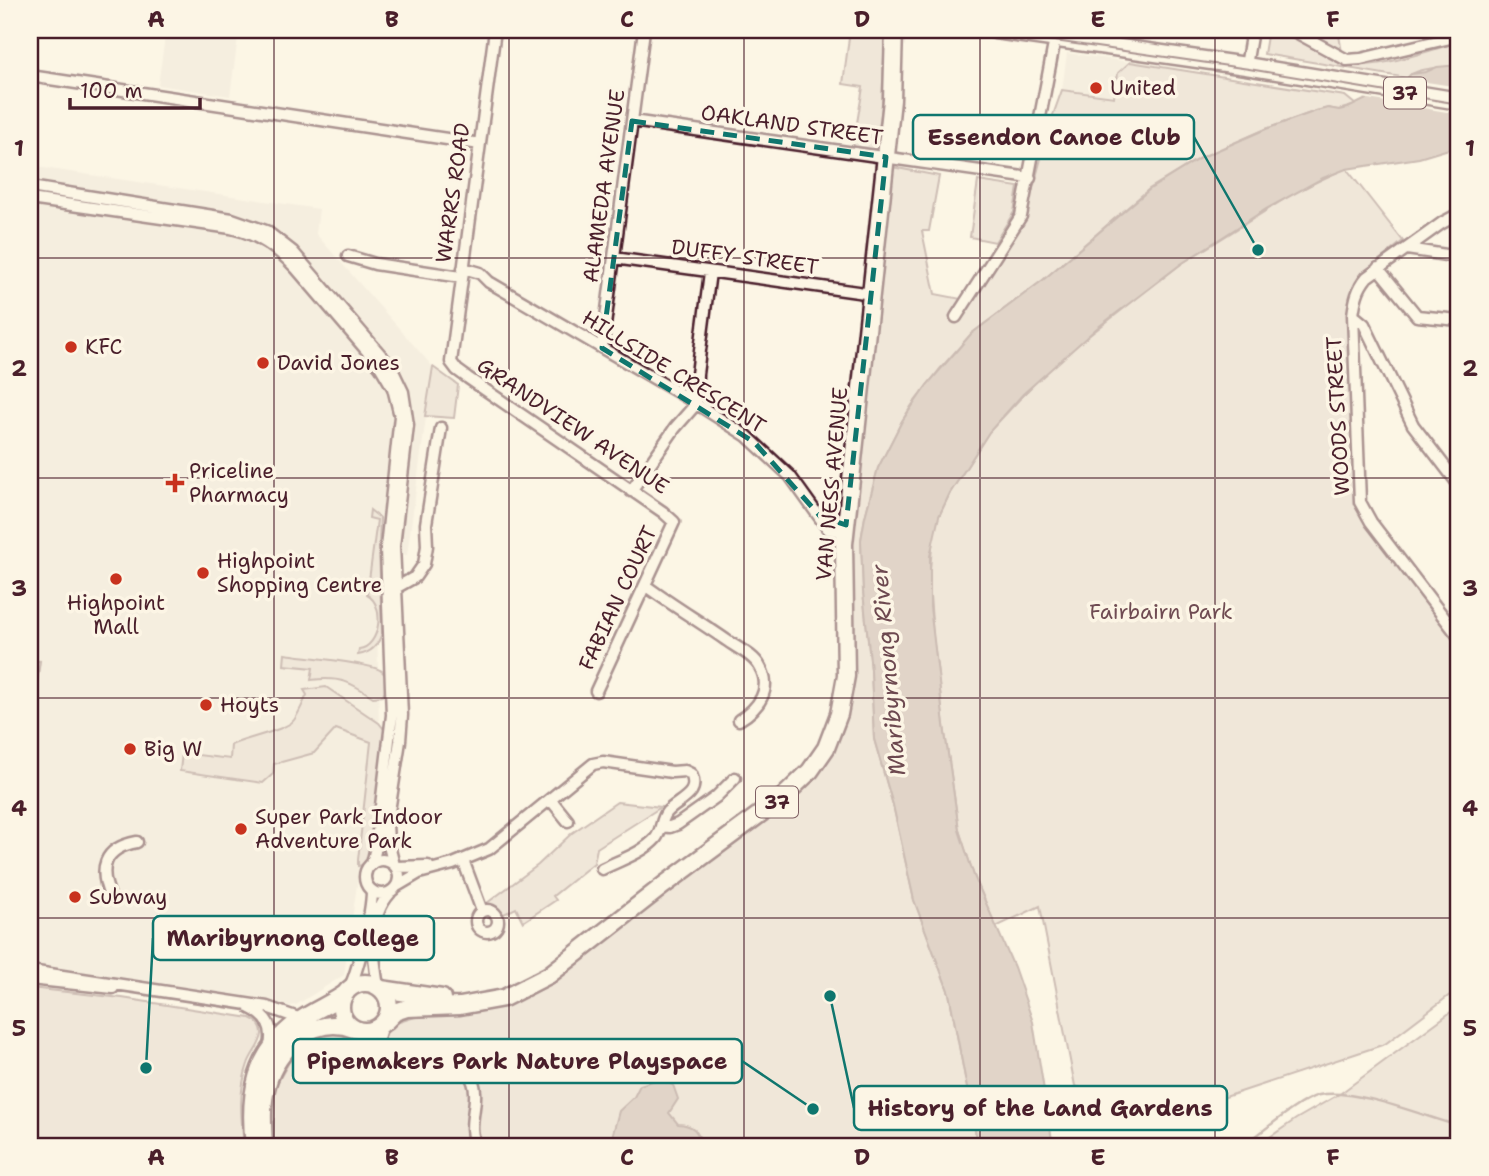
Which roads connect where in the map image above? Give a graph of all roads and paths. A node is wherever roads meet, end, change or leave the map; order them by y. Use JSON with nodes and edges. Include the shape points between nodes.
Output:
{"nodes":[{"id":1,"x":495,"y":30,"type":"edge"},
{"id":2,"x":644,"y":30,"type":"edge"},
{"id":3,"x":894,"y":30,"type":"edge"},
{"id":4,"x":903,"y":30,"type":"edge"},
{"id":5,"x":995,"y":30,"type":"edge"},
{"id":6,"x":1116,"y":30,"type":"edge"},
{"id":7,"x":1252,"y":30,"type":"edge"},
{"id":8,"x":1292,"y":30,"type":"edge"},
{"id":9,"x":1456,"y":35,"type":"edge"},
{"id":10,"x":1055,"y":38,"type":"junction"},
{"id":11,"x":1113,"y":47,"type":"junction"},
{"id":12,"x":1246,"y":66,"type":"junction"},
{"id":13,"x":30,"y":76,"type":"edge"},
{"id":14,"x":892,"y":100,"type":"junction"},
{"id":15,"x":1459,"y":102,"type":"edge"},
{"id":16,"x":632,"y":121,"type":"junction"},
{"id":17,"x":480,"y":144,"type":"junction"},
{"id":18,"x":886,"y":158,"type":"junction"},
{"id":19,"x":1030,"y":178,"type":"junction"},
{"id":20,"x":30,"y":187,"type":"edge"},
{"id":21,"x":30,"y":199,"type":"edge"},
{"id":22,"x":1459,"y":214,"type":"edge"},
{"id":23,"x":1406,"y":249,"type":"junction"},
{"id":24,"x":348,"y":256,"type":"dead end"},
{"id":25,"x":1459,"y":257,"type":"edge"},
{"id":26,"x":614,"y":258,"type":"junction"},
{"id":27,"x":1378,"y":268,"type":"junction"},
{"id":28,"x":710,"y":272,"type":"junction"},
{"id":29,"x":462,"y":274,"type":"junction"},
{"id":30,"x":872,"y":294,"type":"junction"},
{"id":31,"x":1353,"y":315,"type":"junction"},
{"id":32,"x":956,"y":317,"type":"dead end"},
{"id":33,"x":1459,"y":320,"type":"edge"},
{"id":34,"x":602,"y":348,"type":"junction"},
{"id":35,"x":451,"y":362,"type":"joint"},
{"id":36,"x":690,"y":400,"type":"junction"},
{"id":37,"x":441,"y":428,"type":"dead end"},
{"id":38,"x":1459,"y":485,"type":"edge"},
{"id":39,"x":631,"y":491,"type":"junction"},
{"id":40,"x":674,"y":522,"type":"joint"},
{"id":41,"x":845,"y":529,"type":"junction"},
{"id":42,"x":646,"y":586,"type":"junction"},
{"id":43,"x":392,"y":590,"type":"junction"},
{"id":44,"x":1459,"y":636,"type":"edge"},
{"id":45,"x":596,"y":691,"type":"dead end"},
{"id":46,"x":738,"y":720,"type":"dead end"},
{"id":47,"x":735,"y":778,"type":"dead end"},
{"id":48,"x":551,"y":800,"type":"junction"},
{"id":49,"x":568,"y":821,"type":"dead end"},
{"id":50,"x":661,"y":829,"type":"junction"},
{"id":51,"x":137,"y":842,"type":"dead end"},
{"id":52,"x":463,"y":860,"type":"junction"},
{"id":53,"x":372,"y":864,"type":"junction"},
{"id":54,"x":395,"y":866,"type":"junction"},
{"id":55,"x":603,"y":869,"type":"dead end"},
{"id":56,"x":395,"y":888,"type":"junction"},
{"id":57,"x":372,"y":891,"type":"junction"},
{"id":58,"x":111,"y":898,"type":"dead end"},
{"id":59,"x":482,"y":911,"type":"dead end"},
{"id":60,"x":30,"y":971,"type":"edge"},
{"id":61,"x":30,"y":979,"type":"edge"},
{"id":62,"x":536,"y":982,"type":"junction"},
{"id":63,"x":131,"y":987,"type":"junction"},
{"id":64,"x":380,"y":988,"type":"junction"},
{"id":65,"x":347,"y":992,"type":"junction"},
{"id":66,"x":244,"y":1004,"type":"junction"},
{"id":67,"x":301,"y":1019,"type":"junction"},
{"id":68,"x":383,"y":1024,"type":"junction"},
{"id":69,"x":356,"y":1030,"type":"junction"},
{"id":70,"x":268,"y":1053,"type":"junction"},
{"id":71,"x":407,"y":1069,"type":"junction"},
{"id":72,"x":254,"y":1146,"type":"edge"},
{"id":73,"x":264,"y":1146,"type":"edge"},
{"id":74,"x":477,"y":1146,"type":"edge"}],
"edges":[{"from":1,"to":17,"type":"street","name":"WARRS ROAD"},
{"from":2,"to":16,"type":"street","name":"ALAMEDA AVENUE"},
{"from":3,"to":14,"type":"main road","name":"VAN NESS AVENUE","number":"37"},
{"from":4,"to":14,"type":"main road","name":"VAN NESS AVENUE","number":"37"},
{"from":5,"to":10,"type":"main road","number":"37"},
{"from":6,"to":11,"type":"street"},
{"from":7,"to":12,"type":"street"},
{"from":8,"to":9,"type":"street","via":[[1347,60]]},
{"from":10,"to":11,"type":"main road","number":"37"},
{"from":10,"to":19,"type":"street"},
{"from":11,"to":12,"type":"main road","number":"37"},
{"from":12,"to":15,"type":"main road","number":"37"},
{"from":13,"to":17,"type":"street"},
{"from":14,"to":18,"type":"main road","name":"VAN NESS AVENUE","number":"37"},
{"from":16,"to":18,"type":"street","name":"OAKLAND STREET"},
{"from":16,"to":26,"type":"street","name":"ALAMEDA AVENUE"},
{"from":17,"to":29,"type":"street","name":"WARRS ROAD"},
{"from":18,"to":19,"type":"street","name":"OAKLAND STREET"},
{"from":18,"to":30,"type":"main road","name":"VAN NESS AVENUE","number":"37"},
{"from":19,"to":32,"type":"street","via":[[1021,216]]},
{"from":20,"to":43,"type":"street","via":[[244,222],[265,231],[293,253],[391,367],[403,392],[408,425]]},
{"from":21,"to":43,"type":"street","via":[[241,230],[271,244],[296,268],[380,366],[396,395],[400,429],[386,534]]},
{"from":22,"to":23,"type":"street","name":"WOODS STREET"},
{"from":23,"to":25,"type":"street"},
{"from":23,"to":27,"type":"street","name":"WOODS STREET"},
{"from":24,"to":29,"type":"street","name":"HILLSIDE CRESCENT","via":[[375,264]]},
{"from":26,"to":28,"type":"street","name":"DUFFY STREET"},
{"from":26,"to":34,"type":"street","name":"ALAMEDA AVENUE"},
{"from":27,"to":31,"type":"street","name":"WOODS STREET","via":[[1359,286]]},
{"from":27,"to":33,"type":"street","via":[[1417,316]]},
{"from":28,"to":30,"type":"street","name":"DUFFY STREET"},
{"from":28,"to":36,"type":"street"},
{"from":29,"to":34,"type":"street","name":"HILLSIDE CRESCENT","via":[[480,273]]},
{"from":29,"to":35,"type":"street","name":"WARRS ROAD"},
{"from":30,"to":41,"type":"main road","name":"VAN NESS AVENUE","number":"37"},
{"from":31,"to":38,"type":"street","via":[[1364,324],[1413,425]]},
{"from":31,"to":44,"type":"street","name":"WOODS STREET","via":[[1360,502]]},
{"from":34,"to":36,"type":"street","name":"HILLSIDE CRESCENT"},
{"from":35,"to":39,"type":"street","name":"GRANDVIEW AVENUE"},
{"from":36,"to":39,"type":"street"},
{"from":36,"to":41,"type":"street","name":"HILLSIDE CRESCENT","via":[[754,442],[790,476],[820,516]]},
{"from":37,"to":43,"type":"street","via":[[424,564],[415,577]]},
{"from":39,"to":40,"type":"street","name":"GRANDVIEW AVENUE"},
{"from":40,"to":42,"type":"street","name":"FABIAN COURT"},
{"from":41,"to":62,"type":"main road","name":"VAN NESS AVENUE","number":"37","via":[[846,676],[839,715],[819,760],[783,797]]},
{"from":42,"to":45,"type":"street","name":"FABIAN COURT"},
{"from":42,"to":46,"type":"street","via":[[761,668],[765,683],[762,699]]},
{"from":43,"to":53,"type":"street","via":[[392,715]]},
{"from":43,"to":54,"type":"street","via":[[402,715],[387,832]]},
{"from":47,"to":50,"type":"street","via":[[712,801],[675,826]]},
{"from":48,"to":49,"type":"street"},
{"from":48,"to":50,"type":"street","via":[[598,762],[688,772],[694,779],[690,794],[667,812]]},
{"from":48,"to":52,"type":"street","via":[[489,849]]},
{"from":50,"to":55,"type":"street","via":[[646,846]]},
{"from":51,"to":58,"type":"street","via":[[117,849],[105,863]]},
{"from":52,"to":54,"type":"street"},
{"from":52,"to":56,"type":"street","via":[[419,873]]},
{"from":52,"to":59,"type":"street"},
{"from":53,"to":54,"type":"street","via":[[383,860]]},
{"from":53,"to":57,"type":"street","via":[[365,875]]},
{"from":54,"to":56,"type":"street","via":[[399,876]]},
{"from":56,"to":57,"type":"street","via":[[383,895]]},
{"from":56,"to":64,"type":"street","via":[[381,906],[374,931]]},
{"from":57,"to":65,"type":"street","via":[[356,972]]},
{"from":60,"to":63,"type":"street"},
{"from":61,"to":63,"type":"street"},
{"from":62,"to":64,"type":"main road","name":"VAN NESS AVENUE","number":"37","via":[[466,1000]]},
{"from":62,"to":68,"type":"main road","name":"VAN NESS AVENUE","number":"37","via":[[490,1002],[401,1009]]},
{"from":63,"to":66,"type":"street"},
{"from":64,"to":65,"type":"main road","number":"37","via":[[359,984]]},
{"from":64,"to":68,"type":"main road","via":[[390,1005]]},
{"from":65,"to":67,"type":"main road","number":"37"},
{"from":65,"to":69,"type":"main road","via":[[341,1013]]},
{"from":66,"to":67,"type":"street"},
{"from":66,"to":70,"type":"street","via":[[267,1020],[272,1032]]},
{"from":67,"to":70,"type":"main road","number":"37"},
{"from":68,"to":69,"type":"main road","number":"37","via":[[369,1032]]},
{"from":68,"to":71,"type":"street","via":[[379,1055],[394,1068]]},
{"from":69,"to":71,"type":"street","via":[[380,1066],[391,1071]]},
{"from":69,"to":73,"type":"main road","number":"37","via":[[319,1027],[287,1049],[267,1086],[262,1110]]},
{"from":70,"to":72,"type":"main road","number":"37","via":[[253,1086]]},
{"from":71,"to":74,"type":"street","via":[[442,1063],[465,1070],[476,1094],[472,1135]]}]}
